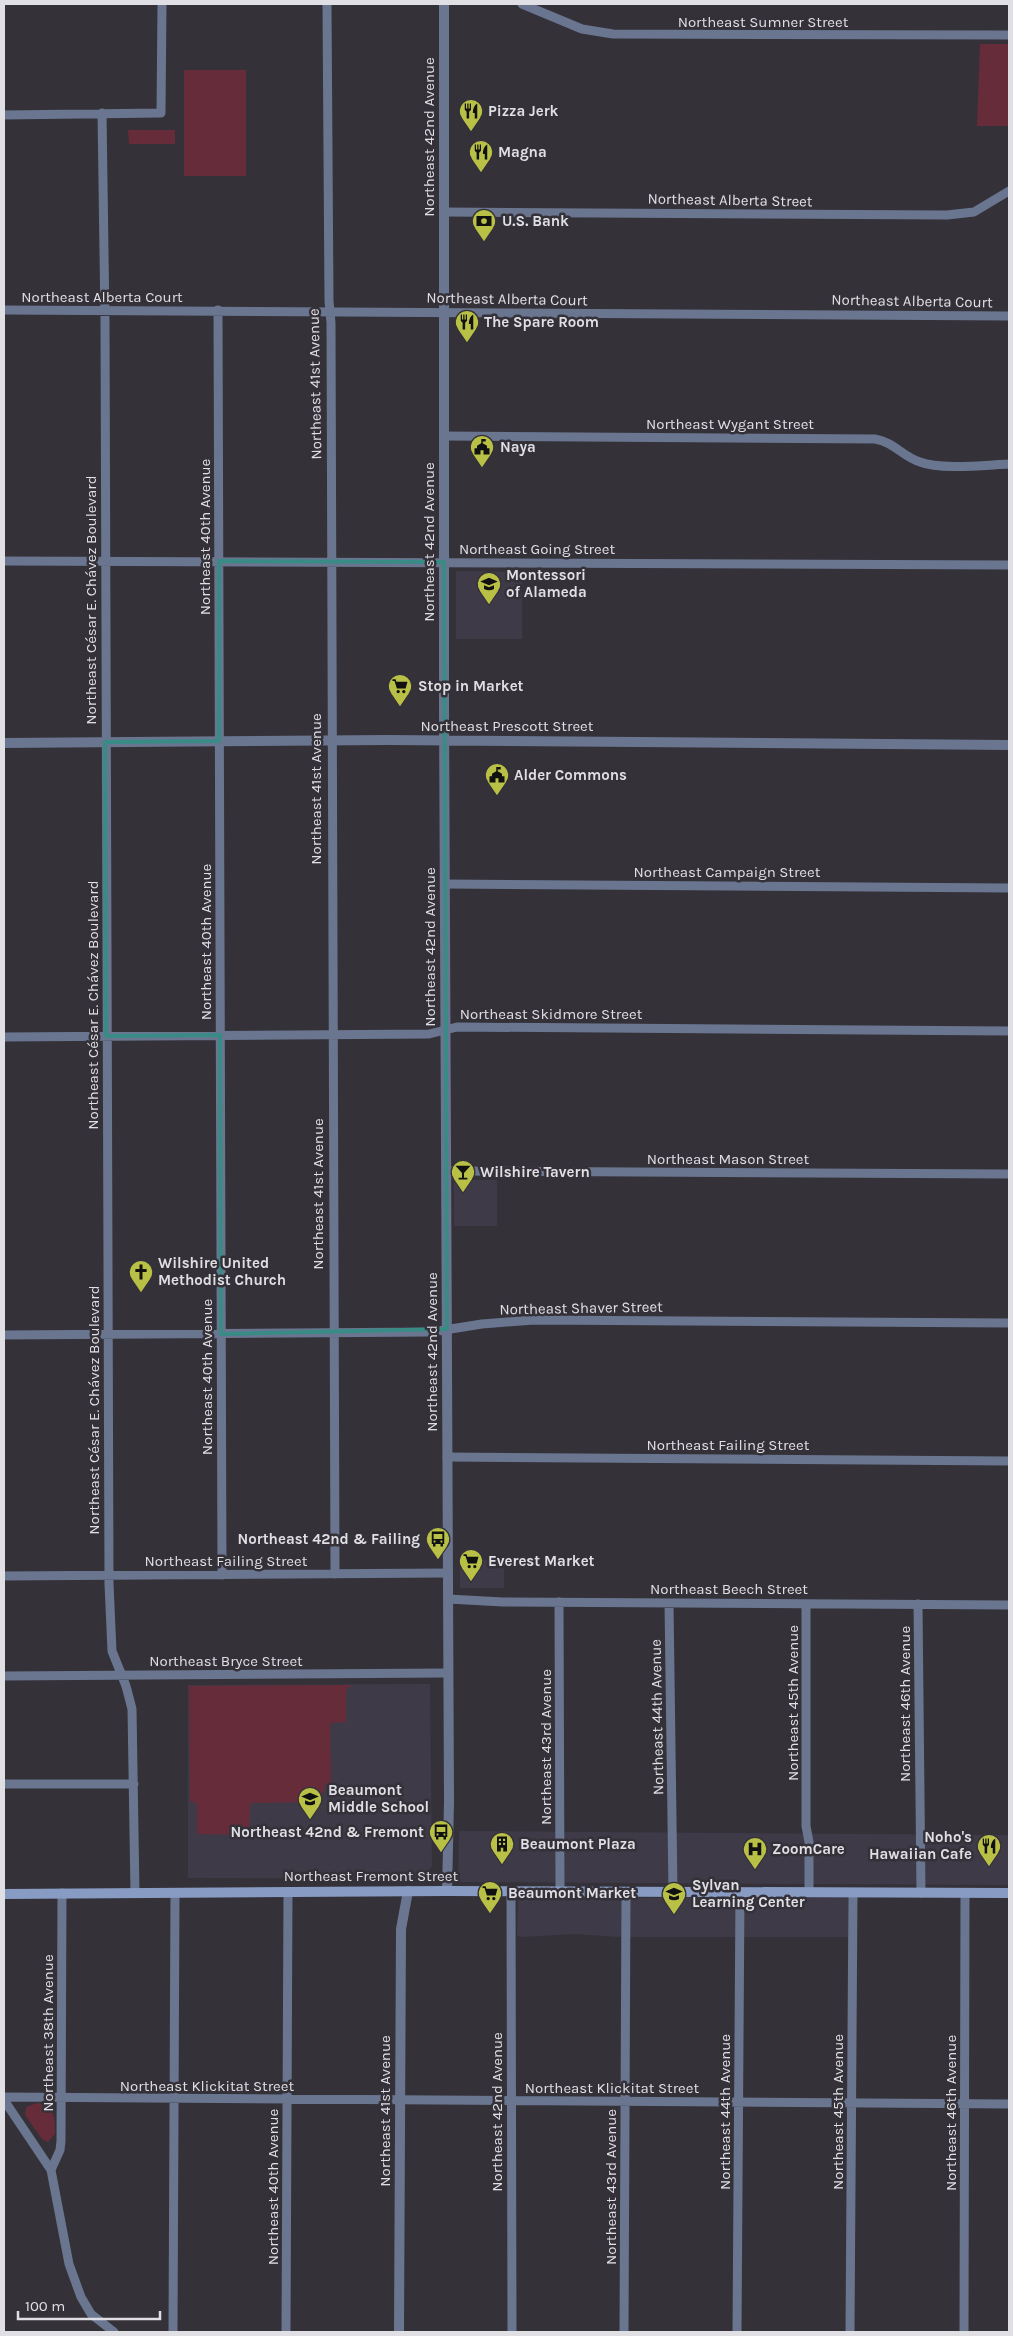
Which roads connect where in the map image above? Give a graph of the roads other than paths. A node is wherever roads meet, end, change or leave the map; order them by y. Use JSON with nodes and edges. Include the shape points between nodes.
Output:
{"nodes":[{"id":1,"x":162,"y":4,"type":"edge"},
{"id":2,"x":327,"y":4,"type":"edge"},
{"id":3,"x":444,"y":4,"type":"edge"},
{"id":4,"x":522,"y":4,"type":"edge"},
{"id":5,"x":1009,"y":35,"type":"edge"},
{"id":6,"x":102,"y":113,"type":"junction"},
{"id":7,"x":4,"y":114,"type":"edge"},
{"id":8,"x":1009,"y":192,"type":"edge"},
{"id":9,"x":444,"y":212,"type":"junction"},
{"id":10,"x":4,"y":310,"type":"edge"},
{"id":11,"x":103,"y":310,"type":"junction"},
{"id":12,"x":218,"y":310,"type":"junction"},
{"id":13,"x":330,"y":311,"type":"junction"},
{"id":14,"x":444,"y":311,"type":"junction"},
{"id":15,"x":1009,"y":316,"type":"edge"},
{"id":16,"x":444,"y":436,"type":"junction"},
{"id":17,"x":1009,"y":464,"type":"edge"},
{"id":18,"x":4,"y":560,"type":"edge"},
{"id":19,"x":105,"y":561,"type":"junction"},
{"id":20,"x":219,"y":561,"type":"junction"},
{"id":21,"x":331,"y":562,"type":"junction"},
{"id":22,"x":444,"y":562,"type":"junction"},
{"id":23,"x":1009,"y":565,"type":"edge"},
{"id":24,"x":331,"y":740,"type":"junction"},
{"id":25,"x":219,"y":741,"type":"junction"},
{"id":26,"x":444,"y":741,"type":"junction"},
{"id":27,"x":105,"y":742,"type":"junction"},
{"id":28,"x":4,"y":744,"type":"edge"},
{"id":29,"x":1009,"y":745,"type":"edge"},
{"id":30,"x":445,"y":884,"type":"junction"},
{"id":31,"x":1009,"y":888,"type":"edge"},
{"id":32,"x":446,"y":1030,"type":"junction"},
{"id":33,"x":1009,"y":1031,"type":"edge"},
{"id":34,"x":332,"y":1035,"type":"junction"},
{"id":35,"x":106,"y":1036,"type":"junction"},
{"id":36,"x":220,"y":1036,"type":"junction"},
{"id":37,"x":4,"y":1037,"type":"edge"},
{"id":38,"x":446,"y":1171,"type":"junction"},
{"id":39,"x":1009,"y":1174,"type":"edge"},
{"id":40,"x":1009,"y":1323,"type":"edge"},
{"id":41,"x":447,"y":1329,"type":"junction"},
{"id":42,"x":334,"y":1333,"type":"junction"},
{"id":43,"x":107,"y":1334,"type":"junction"},
{"id":44,"x":221,"y":1334,"type":"junction"},
{"id":45,"x":4,"y":1335,"type":"edge"},
{"id":46,"x":447,"y":1457,"type":"junction"},
{"id":47,"x":1009,"y":1461,"type":"edge"},
{"id":48,"x":448,"y":1573,"type":"junction"},
{"id":49,"x":222,"y":1574,"type":"junction"},
{"id":50,"x":335,"y":1574,"type":"junction"},
{"id":51,"x":108,"y":1575,"type":"junction"},
{"id":52,"x":4,"y":1576,"type":"edge"},
{"id":53,"x":448,"y":1599,"type":"junction"},
{"id":54,"x":559,"y":1602,"type":"junction"},
{"id":55,"x":669,"y":1603,"type":"junction"},
{"id":56,"x":806,"y":1604,"type":"junction"},
{"id":57,"x":918,"y":1604,"type":"junction"},
{"id":58,"x":1009,"y":1605,"type":"edge"},
{"id":59,"x":448,"y":1673,"type":"junction"},
{"id":60,"x":4,"y":1676,"type":"edge"},
{"id":61,"x":122,"y":1676,"type":"junction"},
{"id":62,"x":4,"y":1784,"type":"edge"},
{"id":63,"x":134,"y":1784,"type":"junction"},
{"id":64,"x":408,"y":1891,"type":"junction"},
{"id":65,"x":447,"y":1891,"type":"junction"},
{"id":66,"x":511,"y":1891,"type":"junction"},
{"id":67,"x":560,"y":1891,"type":"junction"},
{"id":68,"x":288,"y":1892,"type":"junction"},
{"id":69,"x":626,"y":1892,"type":"junction"},
{"id":70,"x":673,"y":1892,"type":"junction"},
{"id":71,"x":740,"y":1892,"type":"junction"},
{"id":72,"x":810,"y":1892,"type":"junction"},
{"id":73,"x":62,"y":1893,"type":"junction"},
{"id":74,"x":134,"y":1893,"type":"junction"},
{"id":75,"x":175,"y":1893,"type":"junction"},
{"id":76,"x":853,"y":1893,"type":"junction"},
{"id":77,"x":921,"y":1893,"type":"junction"},
{"id":78,"x":966,"y":1893,"type":"junction"},
{"id":79,"x":1009,"y":1893,"type":"edge"},
{"id":80,"x":4,"y":1894,"type":"edge"},
{"id":81,"x":4,"y":2098,"type":"edge"},
{"id":82,"x":61,"y":2098,"type":"junction"},
{"id":83,"x":174,"y":2099,"type":"junction"},
{"id":84,"x":287,"y":2100,"type":"junction"},
{"id":85,"x":400,"y":2101,"type":"junction"},
{"id":86,"x":512,"y":2101,"type":"junction"},
{"id":87,"x":626,"y":2102,"type":"junction"},
{"id":88,"x":739,"y":2102,"type":"junction"},
{"id":89,"x":852,"y":2103,"type":"junction"},
{"id":90,"x":965,"y":2104,"type":"junction"},
{"id":91,"x":1009,"y":2104,"type":"edge"},
{"id":92,"x":51,"y":2170,"type":"junction"},
{"id":93,"x":114,"y":2332,"type":"edge"},
{"id":94,"x":173,"y":2332,"type":"edge"},
{"id":95,"x":286,"y":2332,"type":"edge"},
{"id":96,"x":399,"y":2332,"type":"edge"},
{"id":97,"x":512,"y":2332,"type":"edge"},
{"id":98,"x":624,"y":2332,"type":"edge"},
{"id":99,"x":737,"y":2332,"type":"edge"},
{"id":100,"x":850,"y":2332,"type":"edge"},
{"id":101,"x":964,"y":2332,"type":"edge"}],
"edges":[{"from":1,"to":6,"type":"street","via":[[161,113]]},
{"from":2,"to":13,"type":"street","name":"Northeast 41st Avenue"},
{"from":3,"to":9,"type":"street","name":"Northeast 42nd Avenue"},
{"from":4,"to":5,"type":"street","name":"Northeast Sumner Street","via":[[582,29],[613,34]]},
{"from":6,"to":7,"type":"street"},
{"from":6,"to":11,"type":"street","name":"Northeast César E. Chávez Boulevard"},
{"from":8,"to":9,"type":"street","name":"Northeast Alberta Street","via":[[974,212],[947,215]]},
{"from":9,"to":14,"type":"street","name":"Northeast 42nd Avenue"},
{"from":10,"to":11,"type":"street","name":"Northeast Alberta Court"},
{"from":11,"to":12,"type":"street","name":"Northeast Alberta Court"},
{"from":11,"to":19,"type":"street","name":"Northeast César E. Chávez Boulevard"},
{"from":12,"to":13,"type":"street","name":"Northeast Alberta Court"},
{"from":12,"to":20,"type":"street","name":"Northeast 40th Avenue"},
{"from":13,"to":14,"type":"street","name":"Northeast Alberta Court"},
{"from":13,"to":21,"type":"street","name":"Northeast 41st Avenue"},
{"from":14,"to":15,"type":"street","name":"Northeast Alberta Court"},
{"from":14,"to":16,"type":"street","name":"Northeast 42nd Avenue"},
{"from":16,"to":17,"type":"street","name":"Northeast Wygant Street","via":[[876,439],[891,443],[925,464]]},
{"from":16,"to":22,"type":"street","name":"Northeast 42nd Avenue"},
{"from":18,"to":19,"type":"street","name":"Northeast Going Street"},
{"from":19,"to":20,"type":"street","name":"Northeast Going Street"},
{"from":19,"to":27,"type":"street","name":"Northeast César E. Chávez Boulevard"},
{"from":20,"to":21,"type":"street","name":"Northeast Going Street"},
{"from":20,"to":25,"type":"street","name":"Northeast 40th Avenue"},
{"from":21,"to":22,"type":"street","name":"Northeast Going Street"},
{"from":21,"to":24,"type":"street","name":"Northeast 41st Avenue"},
{"from":22,"to":23,"type":"street","name":"Northeast Going Street"},
{"from":22,"to":26,"type":"street","name":"Northeast 42nd Avenue"},
{"from":24,"to":25,"type":"street","name":"Northeast Prescott Street"},
{"from":24,"to":26,"type":"street","name":"Northeast Prescott Street"},
{"from":24,"to":34,"type":"street","name":"Northeast 41st Avenue"},
{"from":25,"to":27,"type":"street","name":"Northeast Prescott Street"},
{"from":25,"to":36,"type":"street","name":"Northeast 40th Avenue"},
{"from":26,"to":29,"type":"street","name":"Northeast Prescott Street"},
{"from":26,"to":30,"type":"street","name":"Northeast 42nd Avenue"},
{"from":27,"to":28,"type":"street","name":"Northeast Prescott Street"},
{"from":27,"to":35,"type":"street","name":"Northeast César E. Chávez Boulevard"},
{"from":30,"to":31,"type":"street","name":"Northeast Campaign Street"},
{"from":30,"to":32,"type":"street","name":"Northeast 42nd Avenue"},
{"from":32,"to":33,"type":"street","name":"Northeast Skidmore Street","via":[[477,1027]]},
{"from":32,"to":34,"type":"street","name":"Northeast Skidmore Street","via":[[429,1034]]},
{"from":32,"to":38,"type":"street","name":"Northeast 42nd Avenue"},
{"from":34,"to":36,"type":"street","name":"Northeast Skidmore Street"},
{"from":34,"to":42,"type":"street","name":"Northeast 41st Avenue"},
{"from":35,"to":36,"type":"street","name":"Northeast Skidmore Street"},
{"from":35,"to":37,"type":"street","name":"Northeast Skidmore Street"},
{"from":35,"to":43,"type":"street","name":"Northeast César E. Chávez Boulevard"},
{"from":36,"to":44,"type":"street","name":"Northeast 40th Avenue"},
{"from":38,"to":39,"type":"street","name":"Northeast Mason Street"},
{"from":38,"to":41,"type":"street","name":"Northeast 42nd Avenue"},
{"from":40,"to":41,"type":"street","name":"Northeast Shaver Street","via":[[534,1320]]},
{"from":41,"to":42,"type":"street","name":"Northeast Shaver Street"},
{"from":41,"to":46,"type":"street","name":"Northeast 42nd Avenue"},
{"from":42,"to":44,"type":"street","name":"Northeast Shaver Street"},
{"from":42,"to":50,"type":"street","name":"Northeast 41st Avenue"},
{"from":43,"to":44,"type":"street","name":"Northeast Shaver Street"},
{"from":43,"to":45,"type":"street","name":"Northeast Shaver Street"},
{"from":43,"to":51,"type":"street","name":"Northeast César E. Chávez Boulevard"},
{"from":44,"to":49,"type":"street","name":"Northeast 40th Avenue"},
{"from":46,"to":47,"type":"street","name":"Northeast Failing Street"},
{"from":46,"to":48,"type":"street","name":"Northeast 42nd Avenue"},
{"from":48,"to":50,"type":"street","name":"Northeast Failing Street"},
{"from":48,"to":53,"type":"street","name":"Northeast 42nd Avenue"},
{"from":49,"to":50,"type":"street","name":"Northeast Failing Street"},
{"from":49,"to":51,"type":"street","name":"Northeast Failing Street"},
{"from":51,"to":52,"type":"street","name":"Northeast Failing Street"},
{"from":51,"to":61,"type":"street","name":"Northeast César E. Chávez Boulevard","via":[[110,1638]]},
{"from":53,"to":54,"type":"street","name":"Northeast Beech Street"},
{"from":53,"to":59,"type":"street","name":"Northeast 42nd Avenue"},
{"from":54,"to":55,"type":"street","name":"Northeast Beech Street"},
{"from":54,"to":67,"type":"street","name":"Northeast 43rd Avenue"},
{"from":55,"to":56,"type":"street","name":"Northeast Beech Street"},
{"from":55,"to":70,"type":"street","name":"Northeast 44th Avenue"},
{"from":56,"to":57,"type":"street","name":"Northeast Beech Street"},
{"from":56,"to":72,"type":"street","name":"Northeast 45th Avenue","via":[[806,1826]]},
{"from":57,"to":58,"type":"street","name":"Northeast Beech Street"},
{"from":57,"to":77,"type":"street","name":"Northeast 46th Avenue"},
{"from":59,"to":61,"type":"street","name":"Northeast Bryce Street"},
{"from":59,"to":65,"type":"street","name":"Northeast 42nd Avenue"},
{"from":60,"to":61,"type":"street","name":"Northeast Bryce Street"},
{"from":61,"to":63,"type":"street","name":"Northeast César E. Chávez Boulevard","via":[[132,1709]]},
{"from":62,"to":63,"type":"street"},
{"from":63,"to":74,"type":"street","name":"Northeast César E. Chávez Boulevard"},
{"from":64,"to":65,"type":"main road","name":"Northeast Fremont Street"},
{"from":64,"to":68,"type":"main road","name":"Northeast Fremont Street"},
{"from":64,"to":85,"type":"street","name":"Northeast 41st Avenue","via":[[401,1929]]},
{"from":65,"to":66,"type":"main road","name":"Northeast Fremont Street"},
{"from":66,"to":67,"type":"main road","name":"Northeast Fremont Street"},
{"from":66,"to":86,"type":"street","name":"Northeast 42nd Avenue"},
{"from":67,"to":69,"type":"main road","name":"Northeast Fremont Street"},
{"from":68,"to":75,"type":"main road","name":"Northeast Fremont Street"},
{"from":68,"to":84,"type":"street","name":"Northeast 40th Avenue"},
{"from":69,"to":70,"type":"main road","name":"Northeast Fremont Street"},
{"from":69,"to":87,"type":"street","name":"Northeast 43rd Avenue"},
{"from":70,"to":71,"type":"main road","name":"Northeast Fremont Street"},
{"from":71,"to":72,"type":"main road","name":"Northeast Fremont Street"},
{"from":71,"to":88,"type":"street","name":"Northeast 44th Avenue"},
{"from":72,"to":76,"type":"main road","name":"Northeast Fremont Street"},
{"from":73,"to":74,"type":"main road","name":"Northeast Fremont Street"},
{"from":73,"to":80,"type":"main road","name":"Northeast Fremont Street"},
{"from":73,"to":82,"type":"street","name":"Northeast 38th Avenue"},
{"from":74,"to":75,"type":"main road","name":"Northeast Fremont Street"},
{"from":75,"to":83,"type":"street"},
{"from":76,"to":77,"type":"main road","name":"Northeast Fremont Street"},
{"from":76,"to":89,"type":"street","name":"Northeast 45th Avenue"},
{"from":77,"to":78,"type":"main road","name":"Northeast Fremont Street"},
{"from":78,"to":79,"type":"main road","name":"Northeast Fremont Street"},
{"from":78,"to":90,"type":"street","name":"Northeast 46th Avenue"},
{"from":81,"to":82,"type":"street","name":"Northeast Klickitat Street"},
{"from":81,"to":92,"type":"street"},
{"from":82,"to":83,"type":"street","name":"Northeast Klickitat Street"},
{"from":82,"to":92,"type":"street","name":"Northeast 38th Avenue","via":[[60,2150]]},
{"from":83,"to":84,"type":"street","name":"Northeast Klickitat Street"},
{"from":83,"to":94,"type":"street"},
{"from":84,"to":85,"type":"street","name":"Northeast Klickitat Street"},
{"from":84,"to":95,"type":"street","name":"Northeast 40th Avenue"},
{"from":85,"to":86,"type":"street","name":"Northeast Klickitat Street"},
{"from":85,"to":96,"type":"street","name":"Northeast 41st Avenue"},
{"from":86,"to":87,"type":"street","name":"Northeast Klickitat Street"},
{"from":86,"to":97,"type":"street","name":"Northeast 42nd Avenue"},
{"from":87,"to":88,"type":"street","name":"Northeast Klickitat Street"},
{"from":87,"to":98,"type":"street","name":"Northeast 43rd Avenue"},
{"from":88,"to":89,"type":"street","name":"Northeast Klickitat Street"},
{"from":88,"to":99,"type":"street","name":"Northeast 44th Avenue"},
{"from":89,"to":90,"type":"street","name":"Northeast Klickitat Street"},
{"from":89,"to":100,"type":"street","name":"Northeast 45th Avenue"},
{"from":90,"to":91,"type":"street","name":"Northeast Klickitat Street"},
{"from":90,"to":101,"type":"street","name":"Northeast 46th Avenue"},
{"from":92,"to":93,"type":"street","via":[[75,2284],[91,2314]]}]}
